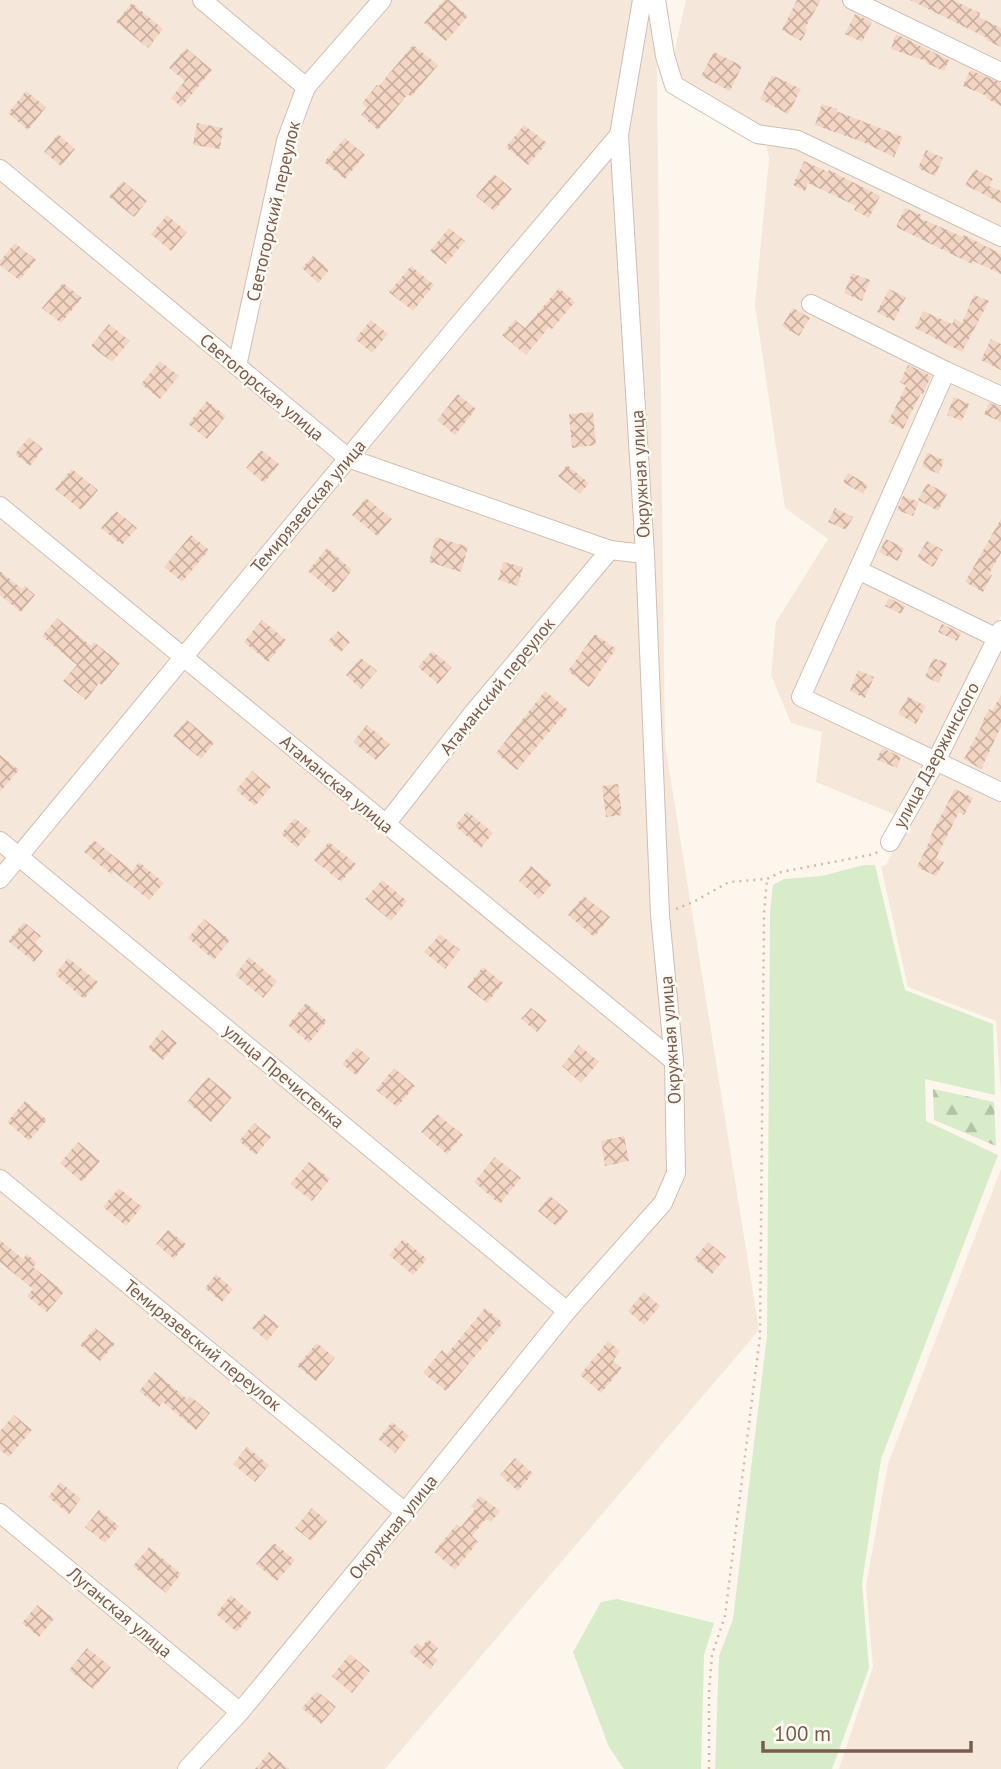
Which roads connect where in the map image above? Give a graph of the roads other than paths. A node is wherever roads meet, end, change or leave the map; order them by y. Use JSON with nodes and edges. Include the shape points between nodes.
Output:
{"nodes":[{"id":1,"x":202,"y":0,"type":"edge"},
{"id":2,"x":382,"y":0,"type":"edge"},
{"id":3,"x":642,"y":0,"type":"edge"},
{"id":4,"x":656,"y":0,"type":"edge"},
{"id":5,"x":852,"y":0,"type":"edge"},
{"id":6,"x":1001,"y":72,"type":"edge"},
{"id":7,"x":306,"y":87,"type":"junction"},
{"id":8,"x":620,"y":135,"type":"junction"},
{"id":9,"x":0,"y":169,"type":"edge"},
{"id":10,"x":1001,"y":237,"type":"edge"},
{"id":11,"x":811,"y":304,"type":"dead end"},
{"id":12,"x":237,"y":366,"type":"junction"},
{"id":13,"x":946,"y":371,"type":"junction"},
{"id":14,"x":1001,"y":396,"type":"edge"},
{"id":15,"x":348,"y":458,"type":"junction"},
{"id":16,"x":0,"y":506,"type":"edge"},
{"id":17,"x":610,"y":550,"type":"junction"},
{"id":18,"x":645,"y":554,"type":"junction"},
{"id":19,"x":858,"y":570,"type":"junction"},
{"id":20,"x":999,"y":634,"type":"edge"},
{"id":21,"x":184,"y":657,"type":"junction"},
{"id":22,"x":936,"y":761,"type":"junction"},
{"id":23,"x":1001,"y":792,"type":"edge"},
{"id":24,"x":386,"y":824,"type":"junction"},
{"id":25,"x":0,"y":841,"type":"edge"},
{"id":26,"x":890,"y":842,"type":"road end"},
{"id":27,"x":18,"y":856,"type":"junction"},
{"id":28,"x":0,"y":879,"type":"edge"},
{"id":29,"x":674,"y":1061,"type":"junction"},
{"id":30,"x":0,"y":1179,"type":"edge"},
{"id":31,"x":567,"y":1311,"type":"junction"},
{"id":32,"x":405,"y":1512,"type":"junction"},
{"id":33,"x":0,"y":1513,"type":"edge"},
{"id":34,"x":240,"y":1712,"type":"junction"},
{"id":35,"x":187,"y":1769,"type":"edge"}],
"edges":[{"from":1,"to":7,"type":"street"},
{"from":2,"to":7,"type":"street","name":"Светогорский переулок"},
{"from":3,"to":8,"type":"street","name":"Окружная улица"},
{"from":4,"to":10,"type":"street","via":[[674,85],[757,134],[798,140]]},
{"from":5,"to":6,"type":"street"},
{"from":7,"to":12,"type":"street","name":"Светогорский переулок","via":[[286,141]]},
{"from":8,"to":15,"type":"street","name":"Темирязевская улица"},
{"from":8,"to":18,"type":"street","name":"Окружная улица"},
{"from":9,"to":12,"type":"street","name":"Светогорская улица"},
{"from":11,"to":13,"type":"street"},
{"from":12,"to":15,"type":"street","name":"Светогорская улица"},
{"from":13,"to":14,"type":"street"},
{"from":13,"to":19,"type":"street"},
{"from":15,"to":17,"type":"street","name":"Светогорская улица"},
{"from":15,"to":21,"type":"street","name":"Темирязевская улица"},
{"from":16,"to":21,"type":"street","name":"Атаманская улица"},
{"from":17,"to":18,"type":"street","name":"Светогорская улица"},
{"from":17,"to":24,"type":"street","name":"Атаманский переулок"},
{"from":18,"to":29,"type":"street","name":"Окружная улица","via":[[660,915]]},
{"from":19,"to":20,"type":"street"},
{"from":19,"to":22,"type":"street","via":[[801,696]]},
{"from":20,"to":22,"type":"street","name":"улица Дзержинского"},
{"from":21,"to":24,"type":"street","name":"Атаманская улица"},
{"from":21,"to":27,"type":"street","name":"Темирязевская улица"},
{"from":22,"to":23,"type":"street"},
{"from":22,"to":26,"type":"street","name":"улица Дзержинского"},
{"from":24,"to":29,"type":"street","name":"Атаманская улица"},
{"from":25,"to":27,"type":"street","name":"улица Пречистенка"},
{"from":27,"to":28,"type":"street","name":"Темирязевская улица"},
{"from":27,"to":31,"type":"street","name":"улица Пречистенка"},
{"from":29,"to":31,"type":"street","name":"Окружная улица","via":[[676,1173],[663,1203]]},
{"from":30,"to":32,"type":"street","name":"Темирязевский переулок"},
{"from":31,"to":32,"type":"street","name":"Окружная улица"},
{"from":32,"to":34,"type":"street","name":"Окружная улица"},
{"from":33,"to":34,"type":"street","name":"Луганская улица"},
{"from":34,"to":35,"type":"street","name":"Окружная улица"}]}
